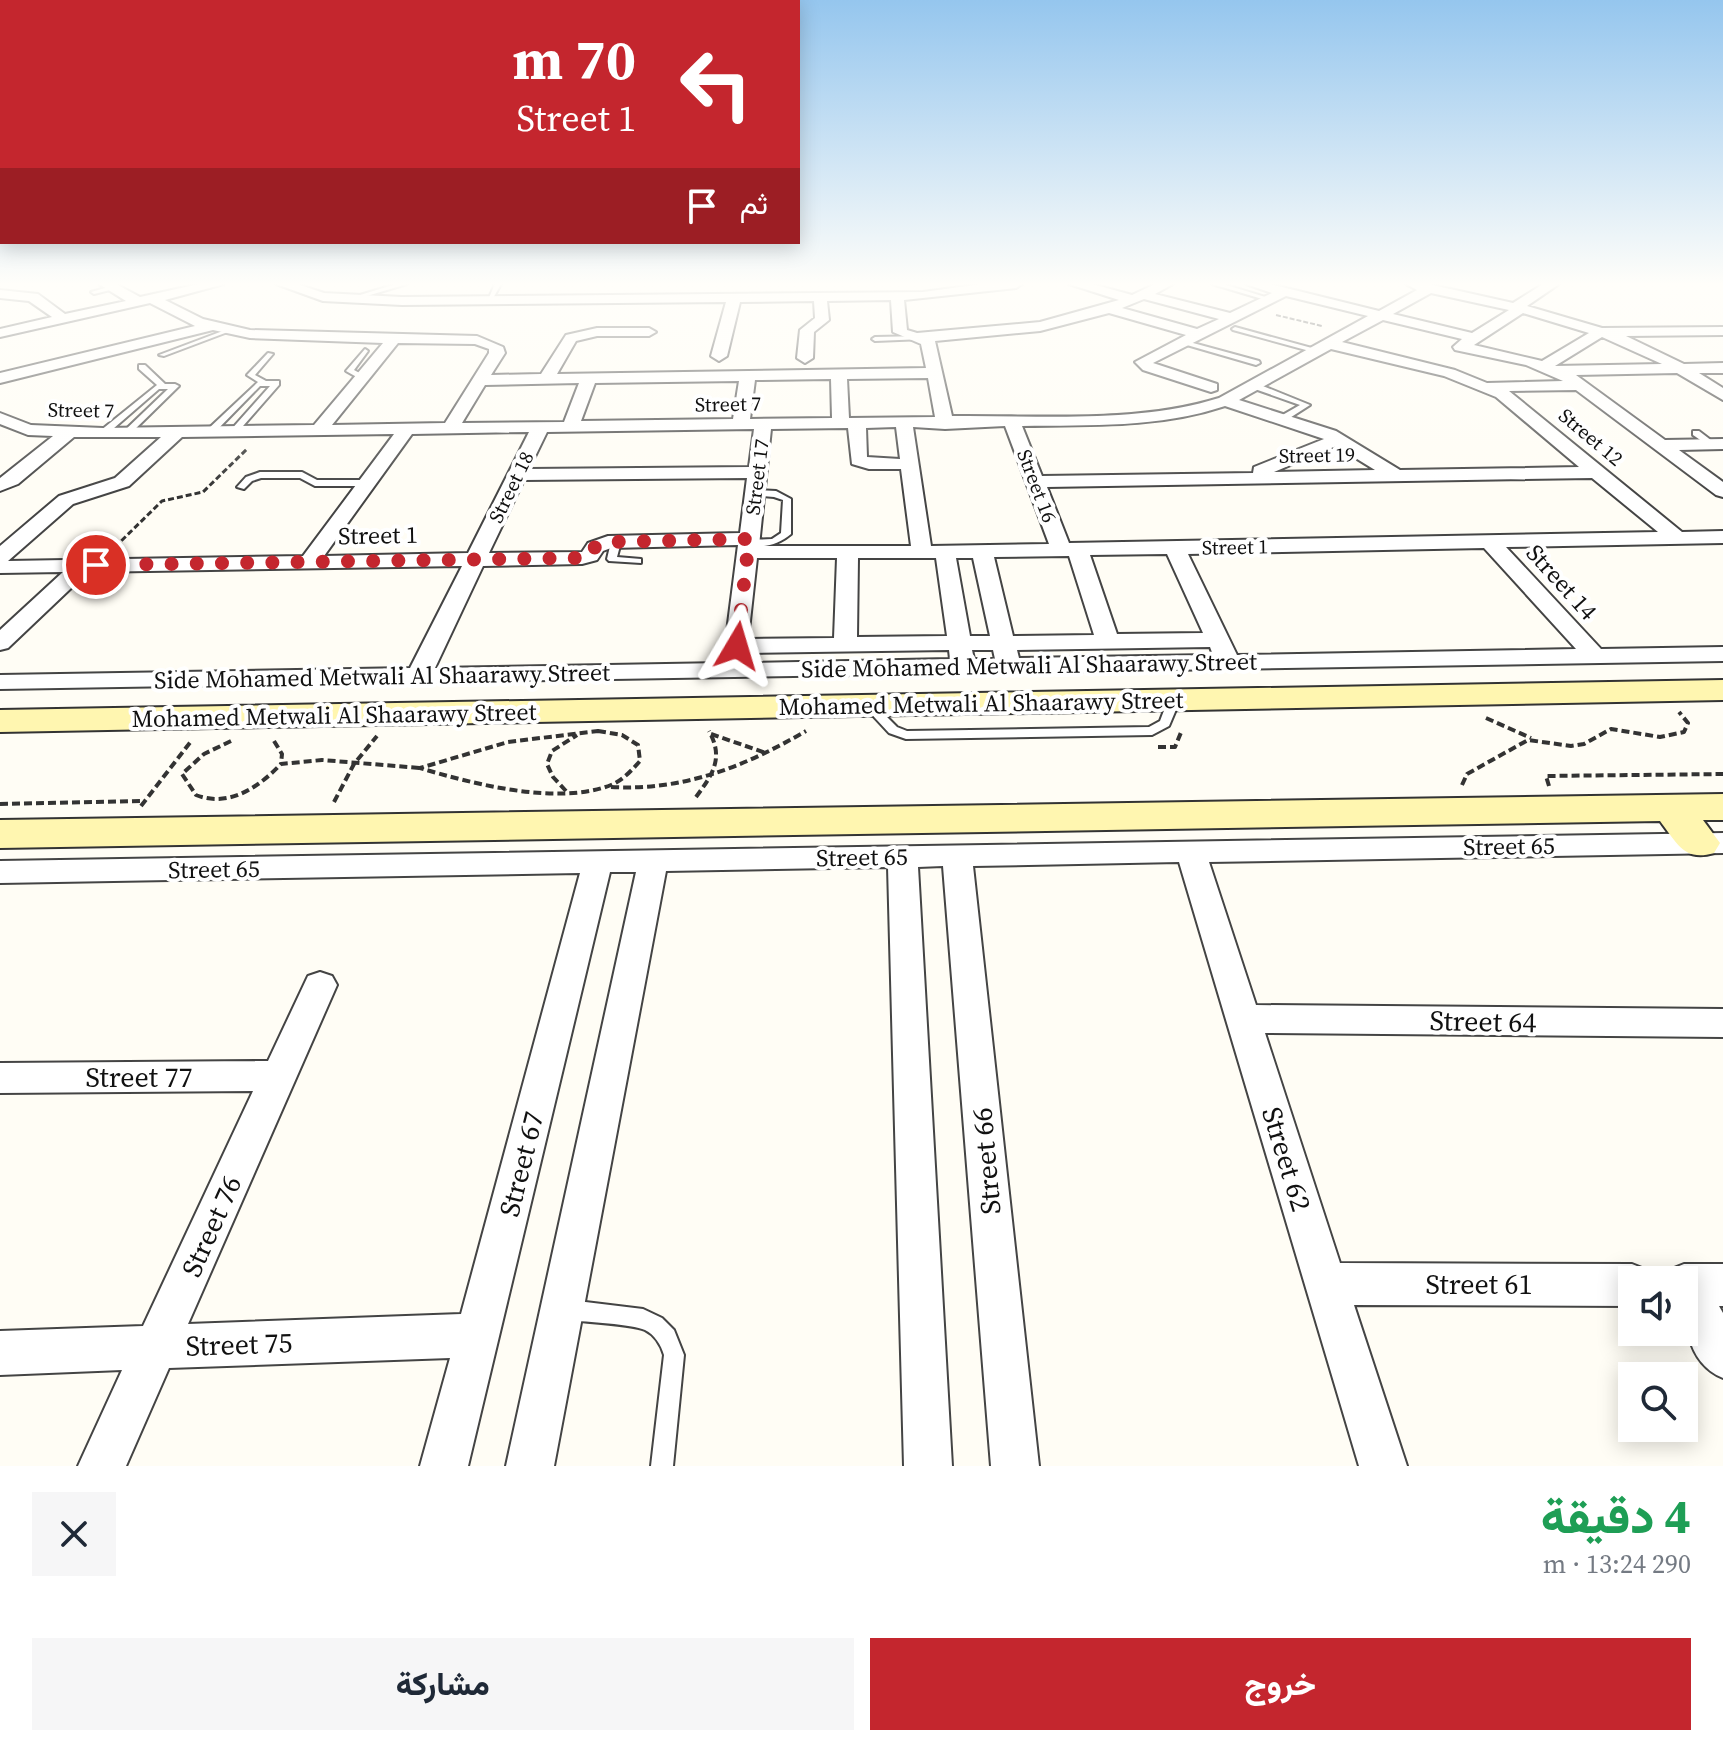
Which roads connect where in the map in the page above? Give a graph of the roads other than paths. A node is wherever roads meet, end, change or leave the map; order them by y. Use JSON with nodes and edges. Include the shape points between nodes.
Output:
{"nodes":[{"id":1,"x":104,"y":352,"type":"edge"},
{"id":2,"x":169,"y":352,"type":"edge"},
{"id":3,"x":364,"y":352,"type":"edge"},
{"id":4,"x":383,"y":352,"type":"edge"},
{"id":5,"x":497,"y":352,"type":"edge"},
{"id":6,"x":562,"y":352,"type":"edge"},
{"id":7,"x":625,"y":352,"type":"edge"},
{"id":8,"x":689,"y":352,"type":"edge"},
{"id":9,"x":720,"y":352,"type":"edge"},
{"id":10,"x":805,"y":352,"type":"edge"},
{"id":11,"x":930,"y":352,"type":"edge"},
{"id":12,"x":1160,"y":352,"type":"edge"},
{"id":13,"x":1219,"y":352,"type":"edge"},
{"id":14,"x":1314,"y":352,"type":"edge"},
{"id":15,"x":1357,"y":352,"type":"edge"},
{"id":16,"x":1434,"y":352,"type":"edge"},
{"id":17,"x":1479,"y":352,"type":"edge"},
{"id":18,"x":1573,"y":352,"type":"edge"},
{"id":19,"x":1646,"y":352,"type":"edge"},
{"id":20,"x":270,"y":354,"type":"dead end"},
{"id":21,"x":162,"y":355,"type":"dead end"},
{"id":22,"x":719,"y":356,"type":"dead end"},
{"id":23,"x":805,"y":358,"type":"dead end"},
{"id":24,"x":1403,"y":360,"type":"junction"},
{"id":25,"x":1256,"y":363,"type":"dead end"},
{"id":26,"x":142,"y":367,"type":"dead end"},
{"id":27,"x":1681,"y":368,"type":"junction"},
{"id":28,"x":1723,"y":368,"type":"edge"},
{"id":29,"x":1551,"y":369,"type":"junction"},
{"id":30,"x":934,"y":373,"type":"junction"},
{"id":31,"x":839,"y":374,"type":"junction"},
{"id":32,"x":748,"y":376,"type":"junction"},
{"id":33,"x":0,"y":378,"type":"edge"},
{"id":34,"x":362,"y":378,"type":"junction"},
{"id":35,"x":547,"y":378,"type":"junction"},
{"id":36,"x":589,"y":378,"type":"junction"},
{"id":37,"x":482,"y":380,"type":"junction"},
{"id":38,"x":263,"y":382,"type":"junction"},
{"id":39,"x":1580,"y":385,"type":"junction"},
{"id":40,"x":162,"y":386,"type":"junction"},
{"id":41,"x":1255,"y":386,"type":"junction"},
{"id":42,"x":1211,"y":387,"type":"dead end"},
{"id":43,"x":1489,"y":387,"type":"junction"},
{"id":44,"x":1723,"y":395,"type":"edge"},
{"id":45,"x":1225,"y":401,"type":"junction"},
{"id":46,"x":0,"y":418,"type":"edge"},
{"id":47,"x":1282,"y":419,"type":"junction"},
{"id":48,"x":1012,"y":423,"type":"junction"},
{"id":49,"x":945,"y":424,"type":"junction"},
{"id":50,"x":849,"y":425,"type":"junction"},
{"id":51,"x":904,"y":425,"type":"junction"},
{"id":52,"x":741,"y":426,"type":"junction"},
{"id":53,"x":763,"y":426,"type":"junction"},
{"id":54,"x":540,"y":428,"type":"junction"},
{"id":55,"x":570,"y":428,"type":"junction"},
{"id":56,"x":450,"y":429,"type":"junction"},
{"id":57,"x":319,"y":430,"type":"junction"},
{"id":58,"x":406,"y":430,"type":"junction"},
{"id":59,"x":177,"y":432,"type":"junction"},
{"id":60,"x":210,"y":432,"type":"junction"},
{"id":61,"x":233,"y":432,"type":"junction"},
{"id":62,"x":68,"y":433,"type":"junction"},
{"id":63,"x":103,"y":433,"type":"junction"},
{"id":64,"x":126,"y":433,"type":"junction"},
{"id":65,"x":1696,"y":433,"type":"dead end"},
{"id":66,"x":1338,"y":439,"type":"junction"},
{"id":67,"x":1718,"y":444,"type":"edge"},
{"id":68,"x":1661,"y":445,"type":"junction"},
{"id":69,"x":910,"y":464,"type":"junction"},
{"id":70,"x":1599,"y":472,"type":"junction"},
{"id":71,"x":517,"y":475,"type":"junction"},
{"id":72,"x":1397,"y":476,"type":"junction"},
{"id":73,"x":1238,"y":478,"type":"junction"},
{"id":74,"x":1035,"y":482,"type":"junction"},
{"id":75,"x":367,"y":483,"type":"junction"},
{"id":76,"x":756,"y":483,"type":"junction"},
{"id":77,"x":0,"y":485,"type":"edge"},
{"id":78,"x":241,"y":487,"type":"dead end"},
{"id":79,"x":1723,"y":491,"type":"edge"},
{"id":80,"x":1723,"y":537,"type":"edge"},
{"id":81,"x":1677,"y":538,"type":"junction"},
{"id":82,"x":616,"y":542,"type":"junction"},
{"id":83,"x":1491,"y":543,"type":"junction"},
{"id":84,"x":748,"y":545,"type":"junction"},
{"id":85,"x":1175,"y":548,"type":"junction"},
{"id":86,"x":1069,"y":549,"type":"junction"},
{"id":87,"x":982,"y":551,"type":"junction"},
{"id":88,"x":848,"y":552,"type":"junction"},
{"id":89,"x":933,"y":552,"type":"junction"},
{"id":90,"x":0,"y":557,"type":"edge"},
{"id":91,"x":475,"y":560,"type":"junction"},
{"id":92,"x":638,"y":561,"type":"dead end"},
{"id":93,"x":309,"y":562,"type":"junction"},
{"id":94,"x":90,"y":565,"type":"junction"},
{"id":95,"x":0,"y":567,"type":"edge"},
{"id":96,"x":1108,"y":641,"type":"junction"},
{"id":97,"x":0,"y":643,"type":"edge"},
{"id":98,"x":845,"y":645,"type":"junction"},
{"id":99,"x":1223,"y":651,"type":"junction"},
{"id":100,"x":961,"y":654,"type":"junction"},
{"id":101,"x":1006,"y":654,"type":"junction"},
{"id":102,"x":1723,"y":654,"type":"edge"},
{"id":103,"x":1595,"y":656,"type":"junction"},
{"id":104,"x":735,"y":658,"type":"junction"},
{"id":105,"x":419,"y":675,"type":"junction"},
{"id":106,"x":0,"y":682,"type":"edge"},
{"id":107,"x":1723,"y":690,"type":"edge"},
{"id":108,"x":0,"y":721,"type":"edge"},
{"id":109,"x":1723,"y":807,"type":"edge"},
{"id":110,"x":1671,"y":808,"type":"junction"},
{"id":111,"x":0,"y":834,"type":"edge"},
{"id":112,"x":1711,"y":843,"type":"edge"},
{"id":113,"x":1191,"y":852,"type":"junction"},
{"id":114,"x":957,"y":856,"type":"junction"},
{"id":115,"x":903,"y":857,"type":"junction"},
{"id":116,"x":653,"y":861,"type":"junction"},
{"id":117,"x":598,"y":862,"type":"junction"},
{"id":118,"x":0,"y":872,"type":"edge"},
{"id":119,"x":320,"y":985,"type":"dead end"},
{"id":120,"x":1243,"y":1019,"type":"junction"},
{"id":121,"x":1723,"y":1023,"type":"edge"},
{"id":122,"x":279,"y":1076,"type":"junction"},
{"id":123,"x":0,"y":1078,"type":"edge"},
{"id":124,"x":1326,"y":1284,"type":"junction"},
{"id":125,"x":1618,"y":1285,"type":"edge"},
{"id":126,"x":1698,"y":1285,"type":"edge"},
{"id":127,"x":1723,"y":1285,"type":"edge"},
{"id":128,"x":562,"y":1309,"type":"junction"},
{"id":129,"x":1698,"y":1310,"type":"edge"},
{"id":130,"x":478,"y":1335,"type":"junction"},
{"id":131,"x":156,"y":1347,"type":"junction"},
{"id":132,"x":0,"y":1353,"type":"edge"},
{"id":133,"x":1723,"y":1356,"type":"edge"},
{"id":134,"x":102,"y":1466,"type":"edge"},
{"id":135,"x":444,"y":1466,"type":"edge"},
{"id":136,"x":530,"y":1466,"type":"edge"},
{"id":137,"x":662,"y":1466,"type":"edge"},
{"id":138,"x":928,"y":1466,"type":"edge"},
{"id":139,"x":1015,"y":1466,"type":"edge"},
{"id":140,"x":1383,"y":1466,"type":"edge"}],
"edges":[{"from":1,"to":33,"type":"street"},
{"from":2,"to":21,"type":"lane"},
{"from":3,"to":34,"type":"lane","via":[[350,371]]},
{"from":4,"to":34,"type":"street"},
{"from":5,"to":37,"type":"street"},
{"from":6,"to":35,"type":"street"},
{"from":7,"to":36,"type":"street"},
{"from":8,"to":32,"type":"street"},
{"from":9,"to":22,"type":"street"},
{"from":10,"to":23,"type":"street"},
{"from":11,"to":30,"type":"street"},
{"from":12,"to":42,"type":"street","via":[[1144,364]]},
{"from":13,"to":25,"type":"lane"},
{"from":14,"to":41,"type":"street","name":"Street 7"},
{"from":15,"to":24,"type":"street","name":"Street 12"},
{"from":16,"to":24,"type":"street"},
{"from":17,"to":29,"type":"street"},
{"from":18,"to":29,"type":"street"},
{"from":19,"to":27,"type":"street"},
{"from":20,"to":38,"type":"lane","via":[[251,375]]},
{"from":24,"to":43,"type":"street","name":"Street 12"},
{"from":26,"to":40,"type":"lane"},
{"from":27,"to":28,"type":"street"},
{"from":27,"to":29,"type":"street"},
{"from":27,"to":44,"type":"street"},
{"from":29,"to":39,"type":"street"},
{"from":30,"to":31,"type":"street"},
{"from":30,"to":49,"type":"street"},
{"from":31,"to":32,"type":"street"},
{"from":31,"to":50,"type":"street"},
{"from":32,"to":52,"type":"street"},
{"from":34,"to":57,"type":"street"},
{"from":35,"to":36,"type":"street"},
{"from":35,"to":37,"type":"street"},
{"from":36,"to":55,"type":"street"},
{"from":37,"to":56,"type":"street"},
{"from":38,"to":60,"type":"lane"},
{"from":38,"to":61,"type":"lane","via":[[276,384]]},
{"from":39,"to":43,"type":"street"},
{"from":39,"to":68,"type":"street"},
{"from":40,"to":63,"type":"lane"},
{"from":40,"to":64,"type":"lane","via":[[175,388]]},
{"from":41,"to":45,"type":"street","name":"Street 7"},
{"from":41,"to":47,"type":"lane","via":[[1306,405]]},
{"from":43,"to":70,"type":"street","name":"Street 12"},
{"from":45,"to":47,"type":"street"},
{"from":45,"to":48,"type":"street","name":"Street 7","via":[[1135,419]]},
{"from":46,"to":62,"type":"street","name":"Street 7","via":[[28,430]]},
{"from":47,"to":66,"type":"street"},
{"from":48,"to":49,"type":"street","name":"Street 7"},
{"from":48,"to":74,"type":"street","name":"Street 16"},
{"from":49,"to":51,"type":"street","name":"Street 7"},
{"from":50,"to":51,"type":"street","name":"Street 7"},
{"from":50,"to":53,"type":"street","name":"Street 7"},
{"from":50,"to":69,"type":"street","via":[[858,460]]},
{"from":51,"to":69,"type":"street"},
{"from":52,"to":53,"type":"street","name":"Street 7"},
{"from":52,"to":55,"type":"street","name":"Street 7"},
{"from":53,"to":76,"type":"street","name":"Street 17"},
{"from":54,"to":55,"type":"street","name":"Street 7"},
{"from":54,"to":56,"type":"street","name":"Street 7"},
{"from":54,"to":71,"type":"street","name":"Street 18"},
{"from":56,"to":58,"type":"street","name":"Street 7"},
{"from":57,"to":58,"type":"street","name":"Street 7"},
{"from":57,"to":61,"type":"street","name":"Street 7"},
{"from":58,"to":75,"type":"street"},
{"from":59,"to":60,"type":"street","name":"Street 7"},
{"from":59,"to":64,"type":"street","name":"Street 7"},
{"from":59,"to":90,"type":"street","via":[[122,482],[66,500]]},
{"from":60,"to":61,"type":"street","name":"Street 7"},
{"from":62,"to":63,"type":"street","name":"Street 7"},
{"from":62,"to":77,"type":"street"},
{"from":63,"to":64,"type":"street","name":"Street 7"},
{"from":65,"to":67,"type":"lane"},
{"from":66,"to":72,"type":"street"},
{"from":66,"to":73,"type":"street"},
{"from":67,"to":68,"type":"street"},
{"from":68,"to":79,"type":"street"},
{"from":69,"to":89,"type":"street"},
{"from":70,"to":72,"type":"street","name":"Street 19"},
{"from":70,"to":81,"type":"street","name":"Street 12"},
{"from":71,"to":76,"type":"street"},
{"from":71,"to":91,"type":"street","name":"Street 18"},
{"from":72,"to":73,"type":"street","name":"Street 19"},
{"from":73,"to":74,"type":"street","name":"Street 19"},
{"from":74,"to":86,"type":"street","name":"Street 16"},
{"from":75,"to":78,"type":"lane","via":[[260,475]]},
{"from":75,"to":93,"type":"street"},
{"from":76,"to":84,"type":"street","name":"Street 17"},
{"from":76,"to":84,"type":"lane","via":[[787,499],[786,534],[774,542]]},
{"from":80,"to":81,"type":"street","name":"Street 1"},
{"from":81,"to":83,"type":"street","name":"Street 1"},
{"from":82,"to":84,"type":"street","name":"Street 1"},
{"from":82,"to":91,"type":"street","name":"Street 1","via":[[599,545],[582,558]]},
{"from":82,"to":92,"type":"lane","via":[[612,559]]},
{"from":83,"to":85,"type":"street","name":"Street 1"},
{"from":83,"to":103,"type":"street","name":"Street 14"},
{"from":84,"to":88,"type":"street","name":"Street 1"},
{"from":84,"to":104,"type":"street","name":"Street 17"},
{"from":85,"to":86,"type":"street","name":"Street 1"},
{"from":85,"to":99,"type":"street"},
{"from":86,"to":87,"type":"street","name":"Street 1"},
{"from":86,"to":96,"type":"street","name":"Street 16"},
{"from":87,"to":89,"type":"street","name":"Street 1"},
{"from":87,"to":101,"type":"street"},
{"from":88,"to":89,"type":"street","name":"Street 1"},
{"from":88,"to":98,"type":"street"},
{"from":89,"to":100,"type":"street"},
{"from":91,"to":93,"type":"street","name":"Street 1"},
{"from":91,"to":105,"type":"street","name":"Street 18"},
{"from":93,"to":94,"type":"street","name":"Street 1"},
{"from":94,"to":95,"type":"street","name":"Street 1"},
{"from":94,"to":97,"type":"street"},
{"from":96,"to":99,"type":"street"},
{"from":96,"to":101,"type":"street"},
{"from":98,"to":100,"type":"street"},
{"from":98,"to":104,"type":"street"},
{"from":99,"to":101,"type":"street","name":"Side Mohamed Metwali Al Shaarawy Street"},
{"from":99,"to":103,"type":"street","name":"Side Mohamed Metwali Al Shaarawy Street"},
{"from":100,"to":101,"type":"street","name":"Side Mohamed Metwali Al Shaarawy Street"},
{"from":100,"to":104,"type":"street","name":"Side Mohamed Metwali Al Shaarawy Street"},
{"from":102,"to":103,"type":"street","name":"Side Mohamed Metwali Al Shaarawy Street"},
{"from":104,"to":105,"type":"street","name":"Side Mohamed Metwali Al Shaarawy Street"},
{"from":105,"to":106,"type":"street","name":"Side Mohamed Metwali Al Shaarawy Street"},
{"from":107,"to":108,"type":"street","name":"Mohamed Metwali Al Shaarawy Street"},
{"from":109,"to":110,"type":"street"},
{"from":110,"to":111,"type":"street"},
{"from":110,"to":112,"type":"street"},
{"from":112,"to":113,"type":"street","name":"Street 65"},
{"from":113,"to":114,"type":"street","name":"Street 65"},
{"from":113,"to":120,"type":"street","name":"Street 62"},
{"from":114,"to":115,"type":"street","name":"Street 65"},
{"from":114,"to":139,"type":"street","name":"Street 66"},
{"from":115,"to":116,"type":"street","name":"Street 65"},
{"from":115,"to":138,"type":"street"},
{"from":116,"to":117,"type":"street","name":"Street 65"},
{"from":116,"to":128,"type":"street"},
{"from":117,"to":118,"type":"street","name":"Street 65"},
{"from":117,"to":130,"type":"street","name":"Street 67"},
{"from":119,"to":122,"type":"street","name":"Street 76"},
{"from":120,"to":121,"type":"street","name":"Street 64"},
{"from":120,"to":124,"type":"street","name":"Street 62"},
{"from":122,"to":123,"type":"street","name":"Street 77"},
{"from":122,"to":131,"type":"street","name":"Street 76"},
{"from":124,"to":125,"type":"street","name":"Street 61"},
{"from":124,"to":140,"type":"street","name":"Street 62"},
{"from":126,"to":127,"type":"street"},
{"from":128,"to":136,"type":"street"},
{"from":128,"to":137,"type":"lane","via":[[643,1319],[655,1323],[671,1342]]},
{"from":129,"to":133,"type":"street"},
{"from":130,"to":131,"type":"street","name":"Street 75"},
{"from":130,"to":135,"type":"street","name":"Street 67"},
{"from":131,"to":132,"type":"street","name":"Street 75"},
{"from":131,"to":134,"type":"street","name":"Street 76"}]}
